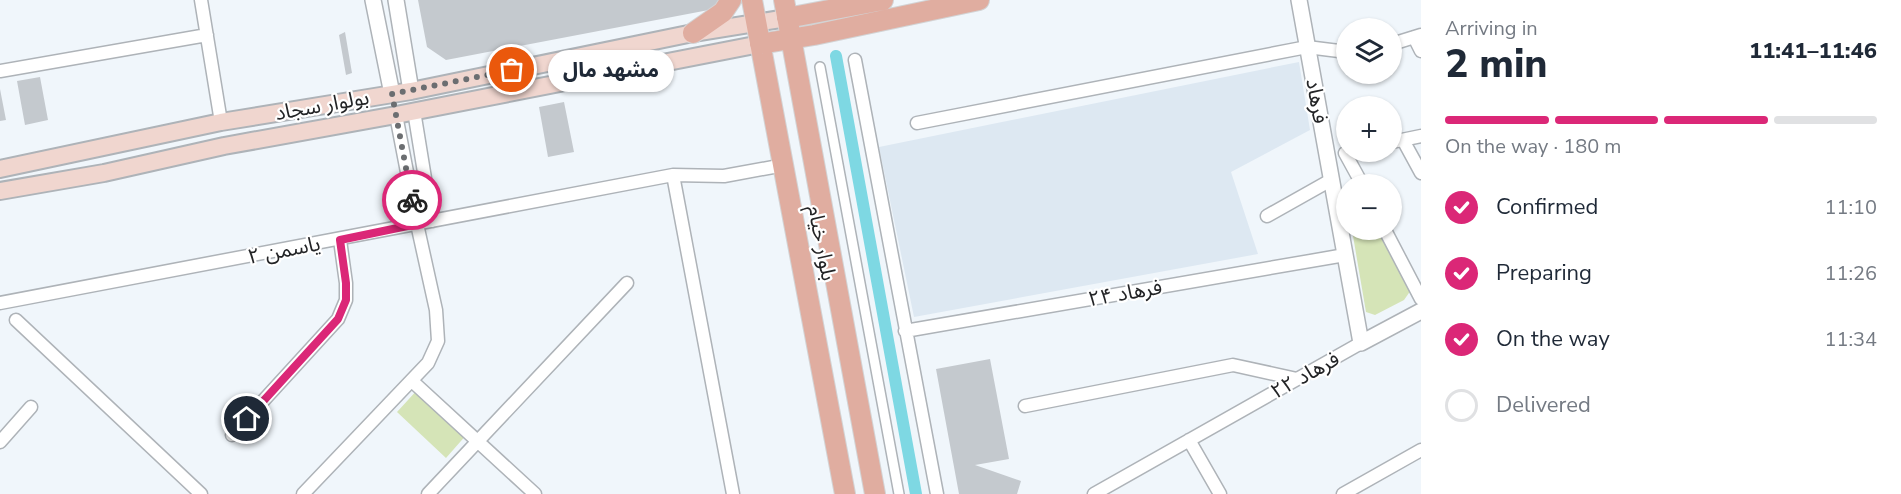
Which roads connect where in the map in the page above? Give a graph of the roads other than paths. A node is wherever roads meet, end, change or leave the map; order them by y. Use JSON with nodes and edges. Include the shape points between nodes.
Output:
{"nodes":[{"id":1,"x":201,"y":0,"type":"edge"},
{"id":2,"x":373,"y":0,"type":"edge"},
{"id":3,"x":396,"y":0,"type":"edge"},
{"id":4,"x":731,"y":0,"type":"edge"},
{"id":5,"x":752,"y":0,"type":"edge"},
{"id":6,"x":883,"y":0,"type":"edge"},
{"id":7,"x":979,"y":0,"type":"edge"},
{"id":8,"x":1299,"y":0,"type":"edge"},
{"id":9,"x":843,"y":4,"type":"edge"},
{"id":10,"x":785,"y":9,"type":"edge"},
{"id":11,"x":755,"y":23,"type":"junction"},
{"id":12,"x":693,"y":33,"type":"junction"},
{"id":13,"x":207,"y":35,"type":"junction"},
{"id":14,"x":1417,"y":36,"type":"edge"},
{"id":15,"x":792,"y":39,"type":"junction"},
{"id":16,"x":1402,"y":41,"type":"edge"},
{"id":17,"x":760,"y":44,"type":"junction"},
{"id":18,"x":1307,"y":47,"type":"junction"},
{"id":19,"x":1336,"y":51,"type":"edge"},
{"id":20,"x":1421,"y":51,"type":"edge"},
{"id":21,"x":855,"y":60,"type":"dead end"},
{"id":22,"x":820,"y":67,"type":"dead end"},
{"id":23,"x":0,"y":71,"type":"edge"},
{"id":24,"x":411,"y":90,"type":"junction"},
{"id":25,"x":392,"y":94,"type":"junction"},
{"id":26,"x":414,"y":111,"type":"junction"},
{"id":27,"x":396,"y":115,"type":"junction"},
{"id":28,"x":221,"y":123,"type":"junction"},
{"id":29,"x":917,"y":123,"type":"dead end"},
{"id":30,"x":1421,"y":136,"type":"edge"},
{"id":31,"x":1402,"y":140,"type":"edge"},
{"id":32,"x":1402,"y":148,"type":"edge"},
{"id":33,"x":1336,"y":154,"type":"edge"},
{"id":34,"x":1327,"y":156,"type":"junction"},
{"id":35,"x":783,"y":165,"type":"junction"},
{"id":36,"x":0,"y":169,"type":"edge"},
{"id":37,"x":1421,"y":173,"type":"edge"},
{"id":38,"x":674,"y":175,"type":"junction"},
{"id":39,"x":1331,"y":180,"type":"junction"},
{"id":40,"x":0,"y":191,"type":"edge"},
{"id":41,"x":1267,"y":216,"type":"dead end"},
{"id":42,"x":432,"y":221,"type":"junction"},
{"id":43,"x":417,"y":224,"type":"junction"},
{"id":44,"x":340,"y":240,"type":"junction"},
{"id":45,"x":1390,"y":240,"type":"edge"},
{"id":46,"x":1345,"y":255,"type":"junction"},
{"id":47,"x":627,"y":283,"type":"dead end"},
{"id":48,"x":1421,"y":299,"type":"edge"},
{"id":49,"x":0,"y":303,"type":"edge"},
{"id":50,"x":1421,"y":311,"type":"edge"},
{"id":51,"x":16,"y":320,"type":"dead end"},
{"id":52,"x":905,"y":331,"type":"junction"},
{"id":53,"x":1361,"y":343,"type":"junction"},
{"id":54,"x":1297,"y":379,"type":"junction"},
{"id":55,"x":412,"y":381,"type":"junction"},
{"id":56,"x":1025,"y":406,"type":"dead end"},
{"id":57,"x":31,"y":407,"type":"dead end"},
{"id":58,"x":232,"y":435,"type":"dead end"},
{"id":59,"x":865,"y":438,"type":"junction"},
{"id":60,"x":1189,"y":440,"type":"junction"},
{"id":61,"x":478,"y":441,"type":"junction"},
{"id":62,"x":0,"y":442,"type":"edge"},
{"id":63,"x":835,"y":442,"type":"junction"},
{"id":64,"x":1421,"y":450,"type":"edge"},
{"id":65,"x":201,"y":494,"type":"edge"},
{"id":66,"x":303,"y":494,"type":"edge"},
{"id":67,"x":428,"y":494,"type":"edge"},
{"id":68,"x":535,"y":494,"type":"edge"},
{"id":69,"x":733,"y":494,"type":"edge"},
{"id":70,"x":845,"y":494,"type":"edge"},
{"id":71,"x":875,"y":494,"type":"edge"},
{"id":72,"x":899,"y":494,"type":"edge"},
{"id":73,"x":937,"y":494,"type":"edge"},
{"id":74,"x":1094,"y":494,"type":"edge"},
{"id":75,"x":1220,"y":494,"type":"edge"},
{"id":76,"x":1344,"y":494,"type":"edge"}],
"edges":[{"from":1,"to":13,"type":"street"},
{"from":2,"to":25,"type":"street"},
{"from":3,"to":24,"type":"street"},
{"from":4,"to":12,"type":"main road","via":[[723,12]]},
{"from":5,"to":11,"type":"main road","name":"بلوار خیام"},
{"from":6,"to":9,"type":"main road"},
{"from":7,"to":15,"type":"main road"},
{"from":8,"to":18,"type":"street","name":"فرهاد"},
{"from":9,"to":10,"type":"main road"},
{"from":10,"to":11,"type":"main road","name":"بولوار سجاد"},
{"from":10,"to":15,"type":"main road","name":"بلوار خیام"},
{"from":11,"to":12,"type":"main road","name":"بولوار سجاد"},
{"from":11,"to":17,"type":"main road","name":"بلوار خیام"},
{"from":12,"to":24,"type":"main road","name":"بولوار سجاد"},
{"from":13,"to":23,"type":"street"},
{"from":13,"to":28,"type":"street"},
{"from":14,"to":16,"type":"street"},
{"from":14,"to":20,"type":"street"},
{"from":15,"to":17,"type":"main road"},
{"from":15,"to":59,"type":"main road","name":"بلوار خیام"},
{"from":17,"to":26,"type":"main road","name":"بولوار سجاد"},
{"from":17,"to":35,"type":"main road","name":"بلوار خیام"},
{"from":18,"to":19,"type":"street"},
{"from":18,"to":29,"type":"street"},
{"from":18,"to":34,"type":"street","name":"فرهاد"},
{"from":21,"to":52,"type":"street"},
{"from":22,"to":72,"type":"street"},
{"from":24,"to":25,"type":"main road","name":"بولوار سجاد"},
{"from":24,"to":26,"type":"main road"},
{"from":25,"to":27,"type":"main road"},
{"from":25,"to":28,"type":"main road","name":"بولوار سجاد"},
{"from":26,"to":27,"type":"main road","name":"بولوار سجاد"},
{"from":26,"to":42,"type":"street"},
{"from":27,"to":40,"type":"main road","name":"بولوار سجاد"},
{"from":27,"to":43,"type":"street"},
{"from":28,"to":36,"type":"main road","name":"بولوار سجاد"},
{"from":30,"to":31,"type":"street"},
{"from":32,"to":37,"type":"street"},
{"from":33,"to":34,"type":"street"},
{"from":34,"to":39,"type":"street","name":"فرهاد"},
{"from":35,"to":38,"type":"street","name":"یاسمن ۲","via":[[724,176]]},
{"from":35,"to":63,"type":"main road","name":"بلوار خیام"},
{"from":38,"to":42,"type":"street","name":"یاسمن ۲"},
{"from":38,"to":69,"type":"street"},
{"from":39,"to":41,"type":"street"},
{"from":39,"to":46,"type":"street","name":"فرهاد"},
{"from":42,"to":43,"type":"street","name":"یاسمن ۲"},
{"from":43,"to":44,"type":"street","name":"یاسمن ۲"},
{"from":43,"to":55,"type":"street","via":[[436,310],[438,341],[428,363]]},
{"from":44,"to":49,"type":"street","name":"یاسمن ۲"},
{"from":44,"to":58,"type":"street","via":[[346,300],[338,319]]},
{"from":45,"to":48,"type":"street"},
{"from":46,"to":52,"type":"street","name":"فرهاد ۲۴"},
{"from":46,"to":53,"type":"street","name":"فرهاد"},
{"from":47,"to":61,"type":"street"},
{"from":50,"to":53,"type":"street","name":"فرهاد ۲۲"},
{"from":51,"to":65,"type":"street"},
{"from":52,"to":73,"type":"street"},
{"from":53,"to":54,"type":"street","name":"فرهاد ۲۲"},
{"from":54,"to":56,"type":"street","via":[[1233,365]]},
{"from":54,"to":60,"type":"street","name":"فرهاد ۲۲"},
{"from":55,"to":61,"type":"street"},
{"from":55,"to":66,"type":"street"},
{"from":57,"to":62,"type":"street"},
{"from":59,"to":63,"type":"main road","via":[[858,431],[848,430]]},
{"from":59,"to":71,"type":"main road","name":"بلوار خیام"},
{"from":60,"to":74,"type":"street","name":"فرهاد ۲۲"},
{"from":60,"to":75,"type":"street"},
{"from":61,"to":67,"type":"street"},
{"from":61,"to":68,"type":"street"},
{"from":63,"to":70,"type":"main road","name":"بلوار خیام"},
{"from":64,"to":76,"type":"street"}]}
